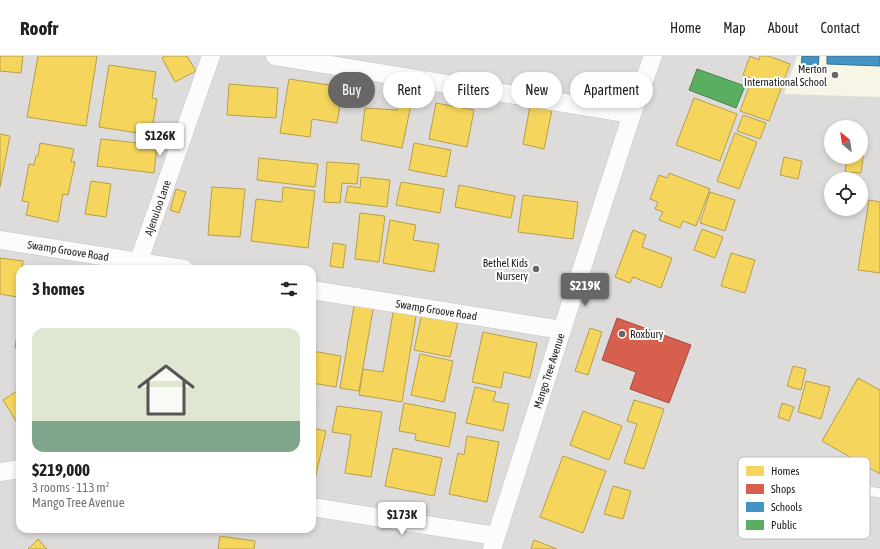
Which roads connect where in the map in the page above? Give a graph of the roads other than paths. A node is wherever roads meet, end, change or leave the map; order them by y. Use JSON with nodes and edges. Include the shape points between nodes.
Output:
{"nodes":[{"id":1,"x":211,"y":56,"type":"edge"},
{"id":2,"x":276,"y":56,"type":"edge"},
{"id":3,"x":653,"y":56,"type":"edge"},
{"id":4,"x":632,"y":114,"type":"junction"},
{"id":5,"x":0,"y":240,"type":"edge"},
{"id":6,"x":138,"y":265,"type":"edge"},
{"id":7,"x":316,"y":291,"type":"edge"},
{"id":8,"x":562,"y":330,"type":"junction"},
{"id":9,"x":16,"y":470,"type":"edge"},
{"id":10,"x":0,"y":472,"type":"edge"},
{"id":11,"x":870,"y":492,"type":"edge"},
{"id":12,"x":880,"y":494,"type":"edge"},
{"id":13,"x":316,"y":508,"type":"edge"},
{"id":14,"x":494,"y":543,"type":"edge"}],
"edges":[{"from":1,"to":6,"type":"street","name":"Ajenuloo Lane"},
{"from":2,"to":4,"type":"street"},
{"from":3,"to":4,"type":"street","name":"Mango Tree Avenue"},
{"from":4,"to":8,"type":"street","name":"Mango Tree Avenue"},
{"from":5,"to":6,"type":"street","name":"Swamp Groove Road"},
{"from":7,"to":8,"type":"street","name":"Swamp Groove Road"},
{"from":8,"to":14,"type":"street","name":"Mango Tree Avenue"},
{"from":9,"to":10,"type":"street"},
{"from":11,"to":12,"type":"lane"},
{"from":13,"to":14,"type":"street"}]}
